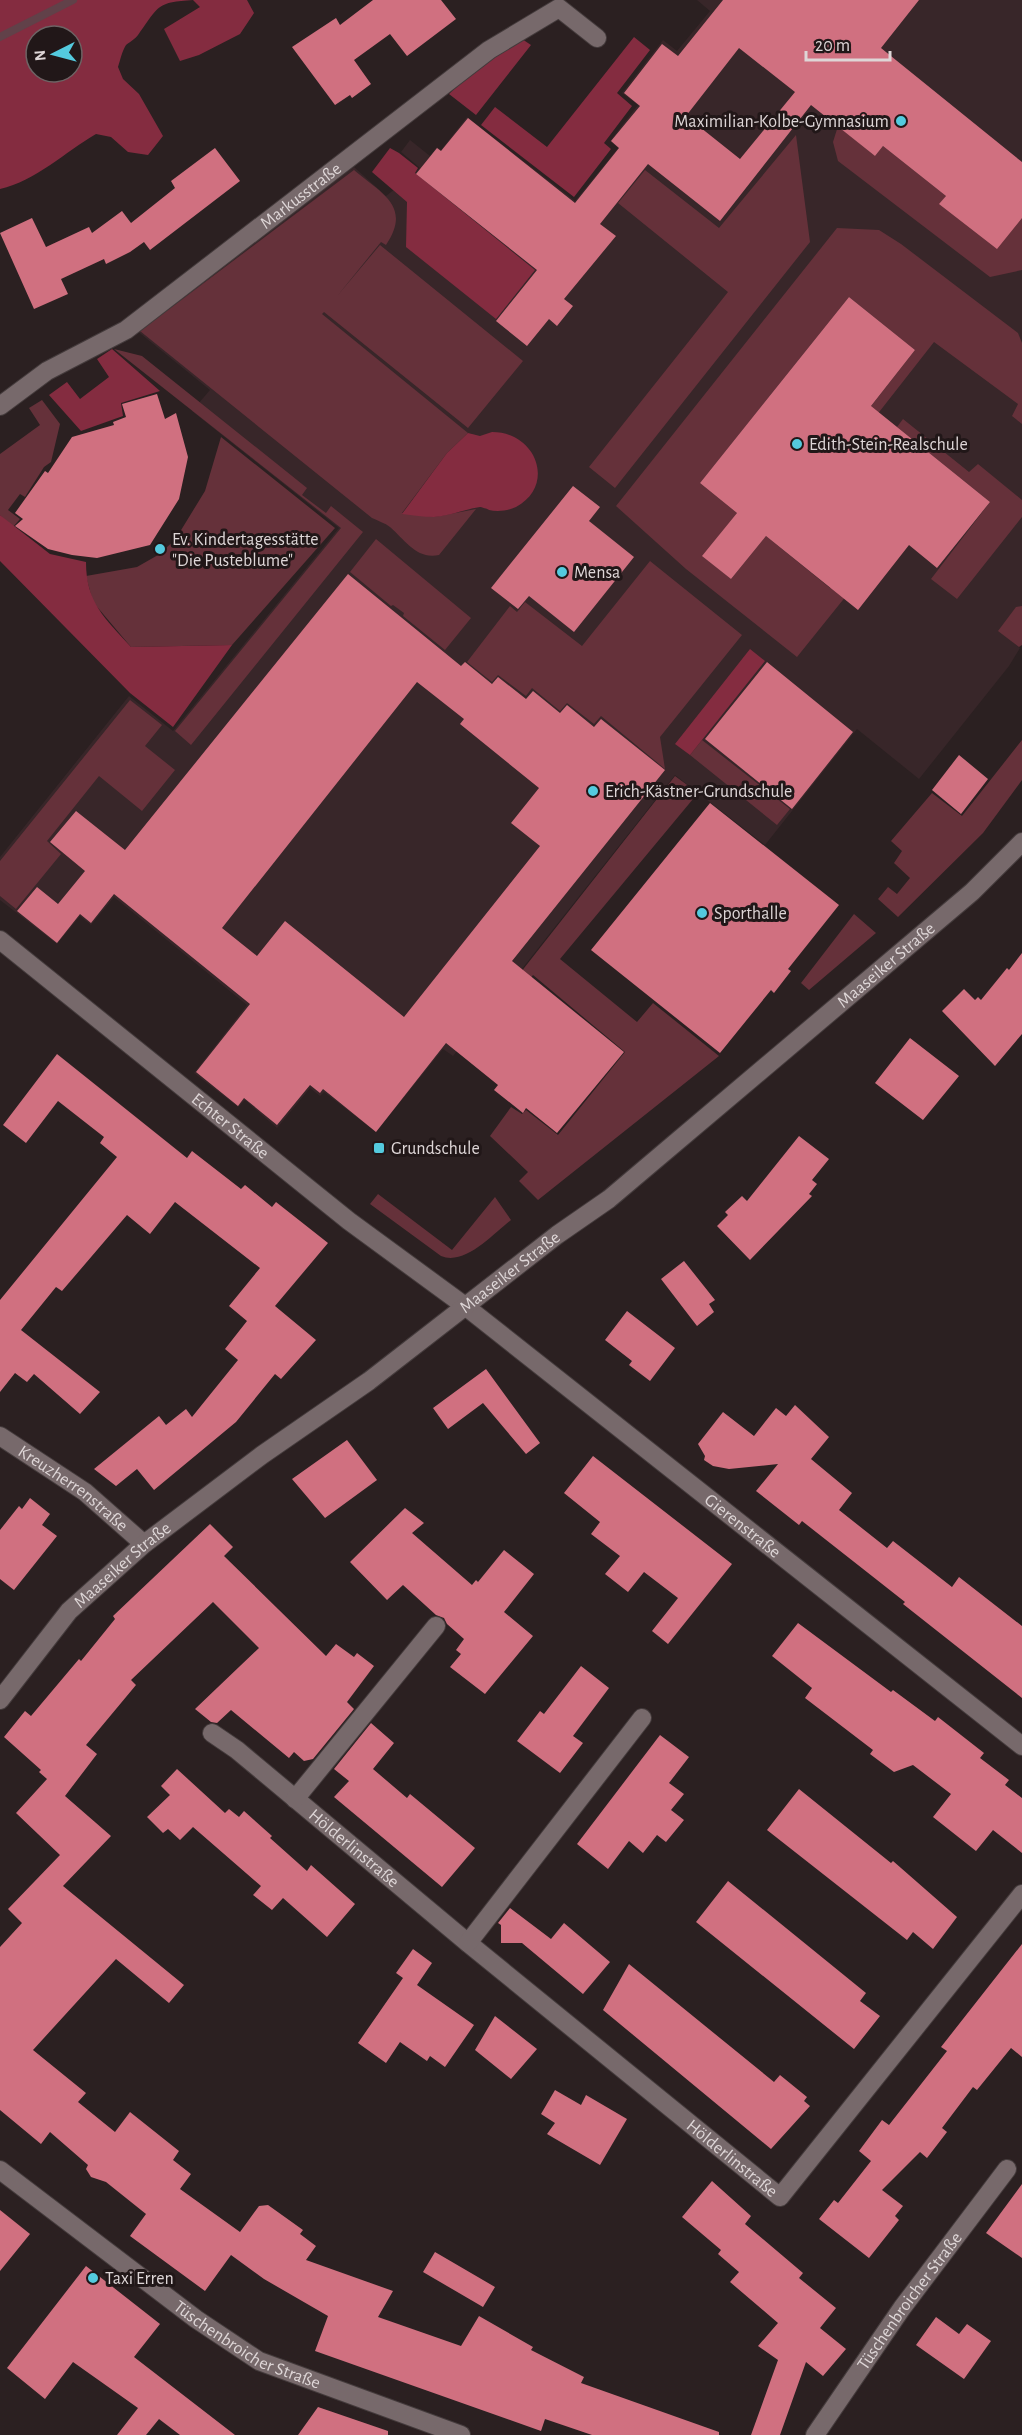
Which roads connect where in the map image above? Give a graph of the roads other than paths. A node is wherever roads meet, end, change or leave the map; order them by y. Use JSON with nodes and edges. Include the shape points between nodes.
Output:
{"nodes":[{"id":1,"x":597,"y":38,"type":"dead end"},
{"id":2,"x":0,"y":406,"type":"edge"},
{"id":3,"x":1022,"y":842,"type":"edge"},
{"id":4,"x":0,"y":940,"type":"edge"},
{"id":5,"x":465,"y":1306,"type":"junction"},
{"id":6,"x":0,"y":1436,"type":"edge"},
{"id":7,"x":144,"y":1544,"type":"junction"},
{"id":8,"x":436,"y":1626,"type":"dead end"},
{"id":9,"x":0,"y":1700,"type":"edge"},
{"id":10,"x":642,"y":1718,"type":"dead end"},
{"id":11,"x":212,"y":1733,"type":"dead end"},
{"id":12,"x":1022,"y":1746,"type":"edge"},
{"id":13,"x":295,"y":1799,"type":"junction"},
{"id":14,"x":1022,"y":1894,"type":"edge"},
{"id":15,"x":468,"y":1943,"type":"junction"},
{"id":16,"x":0,"y":2170,"type":"edge"},
{"id":17,"x":1014,"y":2170,"type":"edge"},
{"id":18,"x":461,"y":2435,"type":"edge"},
{"id":19,"x":815,"y":2435,"type":"edge"}],
"edges":[{"from":1,"to":2,"type":"street","name":"Markusstraße","via":[[559,8],[499,44],[126,330],[47,371]]},
{"from":3,"to":5,"type":"street","name":"Maaseiker Straße","via":[[972,892],[609,1199]]},
{"from":4,"to":5,"type":"street","name":"Echter Straße","via":[[349,1221]]},
{"from":5,"to":7,"type":"street","name":"Maaseiker Straße","via":[[369,1381]]},
{"from":5,"to":12,"type":"street","name":"Gierenstraße"},
{"from":6,"to":7,"type":"street","name":"Kreuzherrenstraße","via":[[85,1492]]},
{"from":7,"to":9,"type":"street","name":"Maaseiker Straße","via":[[69,1611]]},
{"from":8,"to":13,"type":"street","name":"Hölderlinstraße"},
{"from":10,"to":15,"type":"street"},
{"from":11,"to":13,"type":"street","name":"Hölderlinstraße","via":[[237,1749]]},
{"from":13,"to":15,"type":"street","name":"Hölderlinstraße"},
{"from":14,"to":15,"type":"street","name":"Hölderlinstraße","via":[[780,2197]]},
{"from":16,"to":18,"type":"street","name":"Tüschenbroicher Straße","via":[[196,2319],[259,2361]]},
{"from":17,"to":19,"type":"street","name":"Tüschenbroicher Straße","via":[[902,2308]]}]}
